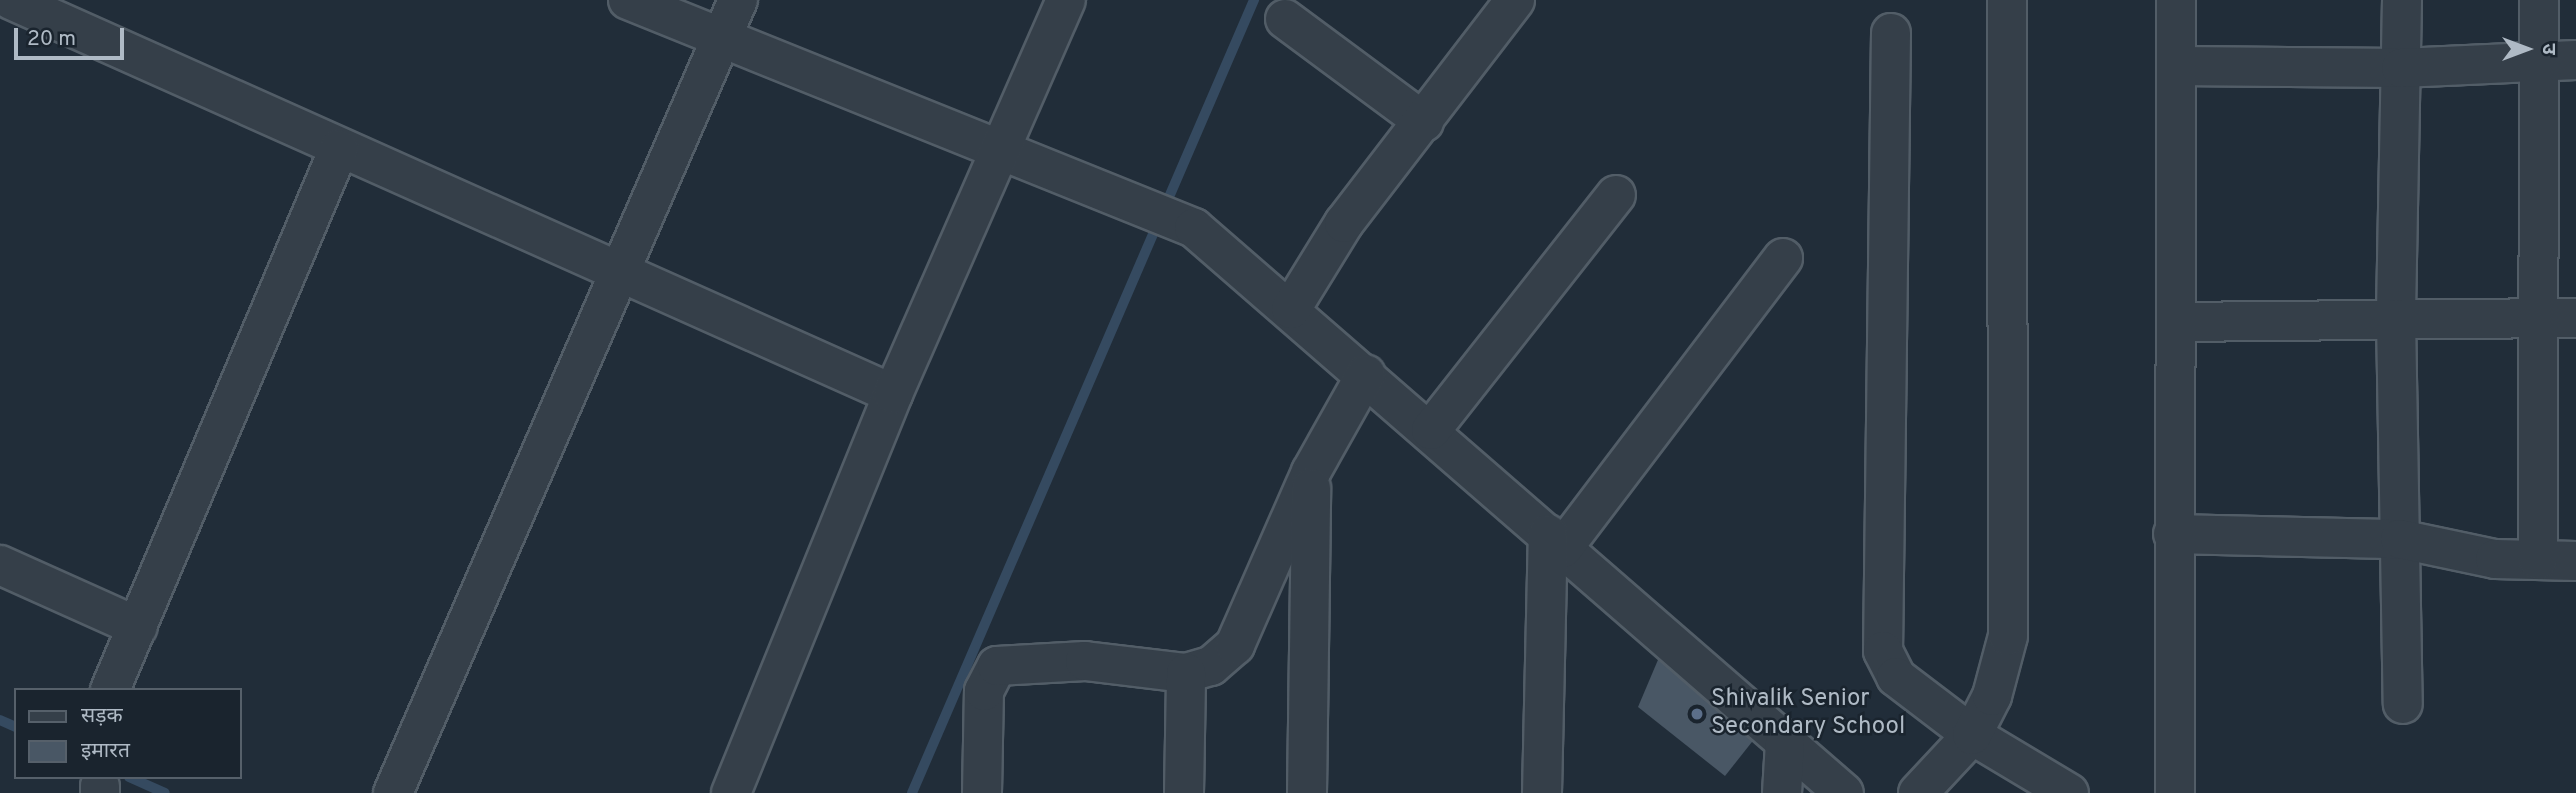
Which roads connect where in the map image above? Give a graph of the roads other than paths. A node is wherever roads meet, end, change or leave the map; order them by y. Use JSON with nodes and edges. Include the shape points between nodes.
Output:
{"nodes":[{"id":1,"x":12,"y":0,"type":"edge"},
{"id":2,"x":628,"y":0,"type":"edge"},
{"id":3,"x":738,"y":0,"type":"edge"},
{"id":4,"x":1066,"y":0,"type":"edge"},
{"id":5,"x":1515,"y":0,"type":"edge"},
{"id":6,"x":2007,"y":0,"type":"edge"},
{"id":7,"x":2176,"y":0,"type":"edge"},
{"id":8,"x":2402,"y":0,"type":"edge"},
{"id":9,"x":2539,"y":0,"type":"edge"},
{"id":10,"x":1284,"y":19,"type":"dead end"},
{"id":11,"x":1891,"y":33,"type":"dead end"},
{"id":12,"x":721,"y":38,"type":"junction"},
{"id":13,"x":2558,"y":61,"type":"edge"},
{"id":14,"x":2177,"y":66,"type":"junction"},
{"id":15,"x":2401,"y":68,"type":"junction"},
{"id":16,"x":1424,"y":122,"type":"junction"},
{"id":17,"x":339,"y":149,"type":"junction"},
{"id":18,"x":1000,"y":151,"type":"junction"},
{"id":19,"x":1616,"y":195,"type":"dead end"},
{"id":20,"x":1783,"y":258,"type":"dead end"},
{"id":21,"x":621,"y":268,"type":"junction"},
{"id":22,"x":1291,"y":309,"type":"junction"},
{"id":23,"x":2538,"y":317,"type":"junction"},
{"id":24,"x":2576,"y":318,"type":"edge"},
{"id":25,"x":2396,"y":319,"type":"junction"},
{"id":26,"x":2177,"y":322,"type":"junction"},
{"id":27,"x":1366,"y":374,"type":"junction"},
{"id":28,"x":893,"y":394,"type":"junction"},
{"id":29,"x":1431,"y":430,"type":"junction"},
{"id":30,"x":1311,"y":472,"type":"junction"},
{"id":31,"x":2173,"y":534,"type":"junction"},
{"id":32,"x":2400,"y":539,"type":"junction"},
{"id":33,"x":1555,"y":541,"type":"junction"},
{"id":34,"x":2538,"y":560,"type":"junction"},
{"id":35,"x":2576,"y":561,"type":"edge"},
{"id":36,"x":0,"y":565,"type":"edge"},
{"id":37,"x":138,"y":626,"type":"junction"},
{"id":38,"x":1186,"y":673,"type":"junction"},
{"id":39,"x":111,"y":688,"type":"edge"},
{"id":40,"x":2403,"y":704,"type":"dead end"},
{"id":41,"x":1972,"y":735,"type":"junction"},
{"id":42,"x":1784,"y":742,"type":"junction"},
{"id":43,"x":393,"y":793,"type":"edge"},
{"id":44,"x":731,"y":793,"type":"edge"},
{"id":45,"x":982,"y":793,"type":"edge"},
{"id":46,"x":1184,"y":793,"type":"edge"},
{"id":47,"x":1307,"y":793,"type":"edge"},
{"id":48,"x":1542,"y":793,"type":"edge"},
{"id":49,"x":1782,"y":793,"type":"edge"},
{"id":50,"x":1843,"y":793,"type":"edge"},
{"id":51,"x":1918,"y":793,"type":"edge"},
{"id":52,"x":2068,"y":793,"type":"edge"},
{"id":53,"x":2175,"y":793,"type":"edge"}],
"edges":[{"from":1,"to":17,"type":"street"},
{"from":2,"to":12,"type":"street"},
{"from":3,"to":12,"type":"street"},
{"from":4,"to":18,"type":"street"},
{"from":5,"to":16,"type":"street"},
{"from":6,"to":41,"type":"street","via":[[2011,574],[2002,668]]},
{"from":7,"to":14,"type":"street"},
{"from":8,"to":15,"type":"street"},
{"from":9,"to":13,"type":"street"},
{"from":10,"to":16,"type":"street"},
{"from":11,"to":41,"type":"street","via":[[1880,631],[1896,677]]},
{"from":12,"to":18,"type":"street"},
{"from":12,"to":21,"type":"street"},
{"from":13,"to":15,"type":"street"},
{"from":13,"to":23,"type":"street"},
{"from":14,"to":15,"type":"street"},
{"from":14,"to":26,"type":"street"},
{"from":15,"to":25,"type":"street"},
{"from":16,"to":22,"type":"street","via":[[1344,223]]},
{"from":17,"to":21,"type":"street"},
{"from":17,"to":37,"type":"street"},
{"from":18,"to":22,"type":"street","via":[[1162,212]]},
{"from":18,"to":28,"type":"street"},
{"from":19,"to":29,"type":"street"},
{"from":20,"to":33,"type":"street"},
{"from":21,"to":28,"type":"street"},
{"from":21,"to":43,"type":"street"},
{"from":22,"to":27,"type":"street"},
{"from":23,"to":24,"type":"street"},
{"from":23,"to":25,"type":"street"},
{"from":23,"to":34,"type":"street"},
{"from":25,"to":26,"type":"street"},
{"from":25,"to":32,"type":"street"},
{"from":26,"to":31,"type":"street"},
{"from":27,"to":29,"type":"street"},
{"from":27,"to":30,"type":"street"},
{"from":28,"to":44,"type":"street"},
{"from":29,"to":33,"type":"street"},
{"from":30,"to":38,"type":"street","via":[[1234,645],[1211,666]]},
{"from":30,"to":47,"type":"street"},
{"from":31,"to":32,"type":"street"},
{"from":31,"to":53,"type":"street"},
{"from":32,"to":34,"type":"street","via":[[2456,553]]},
{"from":32,"to":40,"type":"street"},
{"from":33,"to":42,"type":"street"},
{"from":33,"to":48,"type":"street"},
{"from":34,"to":35,"type":"street"},
{"from":36,"to":37,"type":"street"},
{"from":37,"to":39,"type":"street"},
{"from":38,"to":45,"type":"street","via":[[1084,662],[997,666],[984,691]]},
{"from":38,"to":46,"type":"street"},
{"from":41,"to":51,"type":"street"},
{"from":41,"to":52,"type":"street"},
{"from":42,"to":49,"type":"street"},
{"from":42,"to":50,"type":"street"}]}
